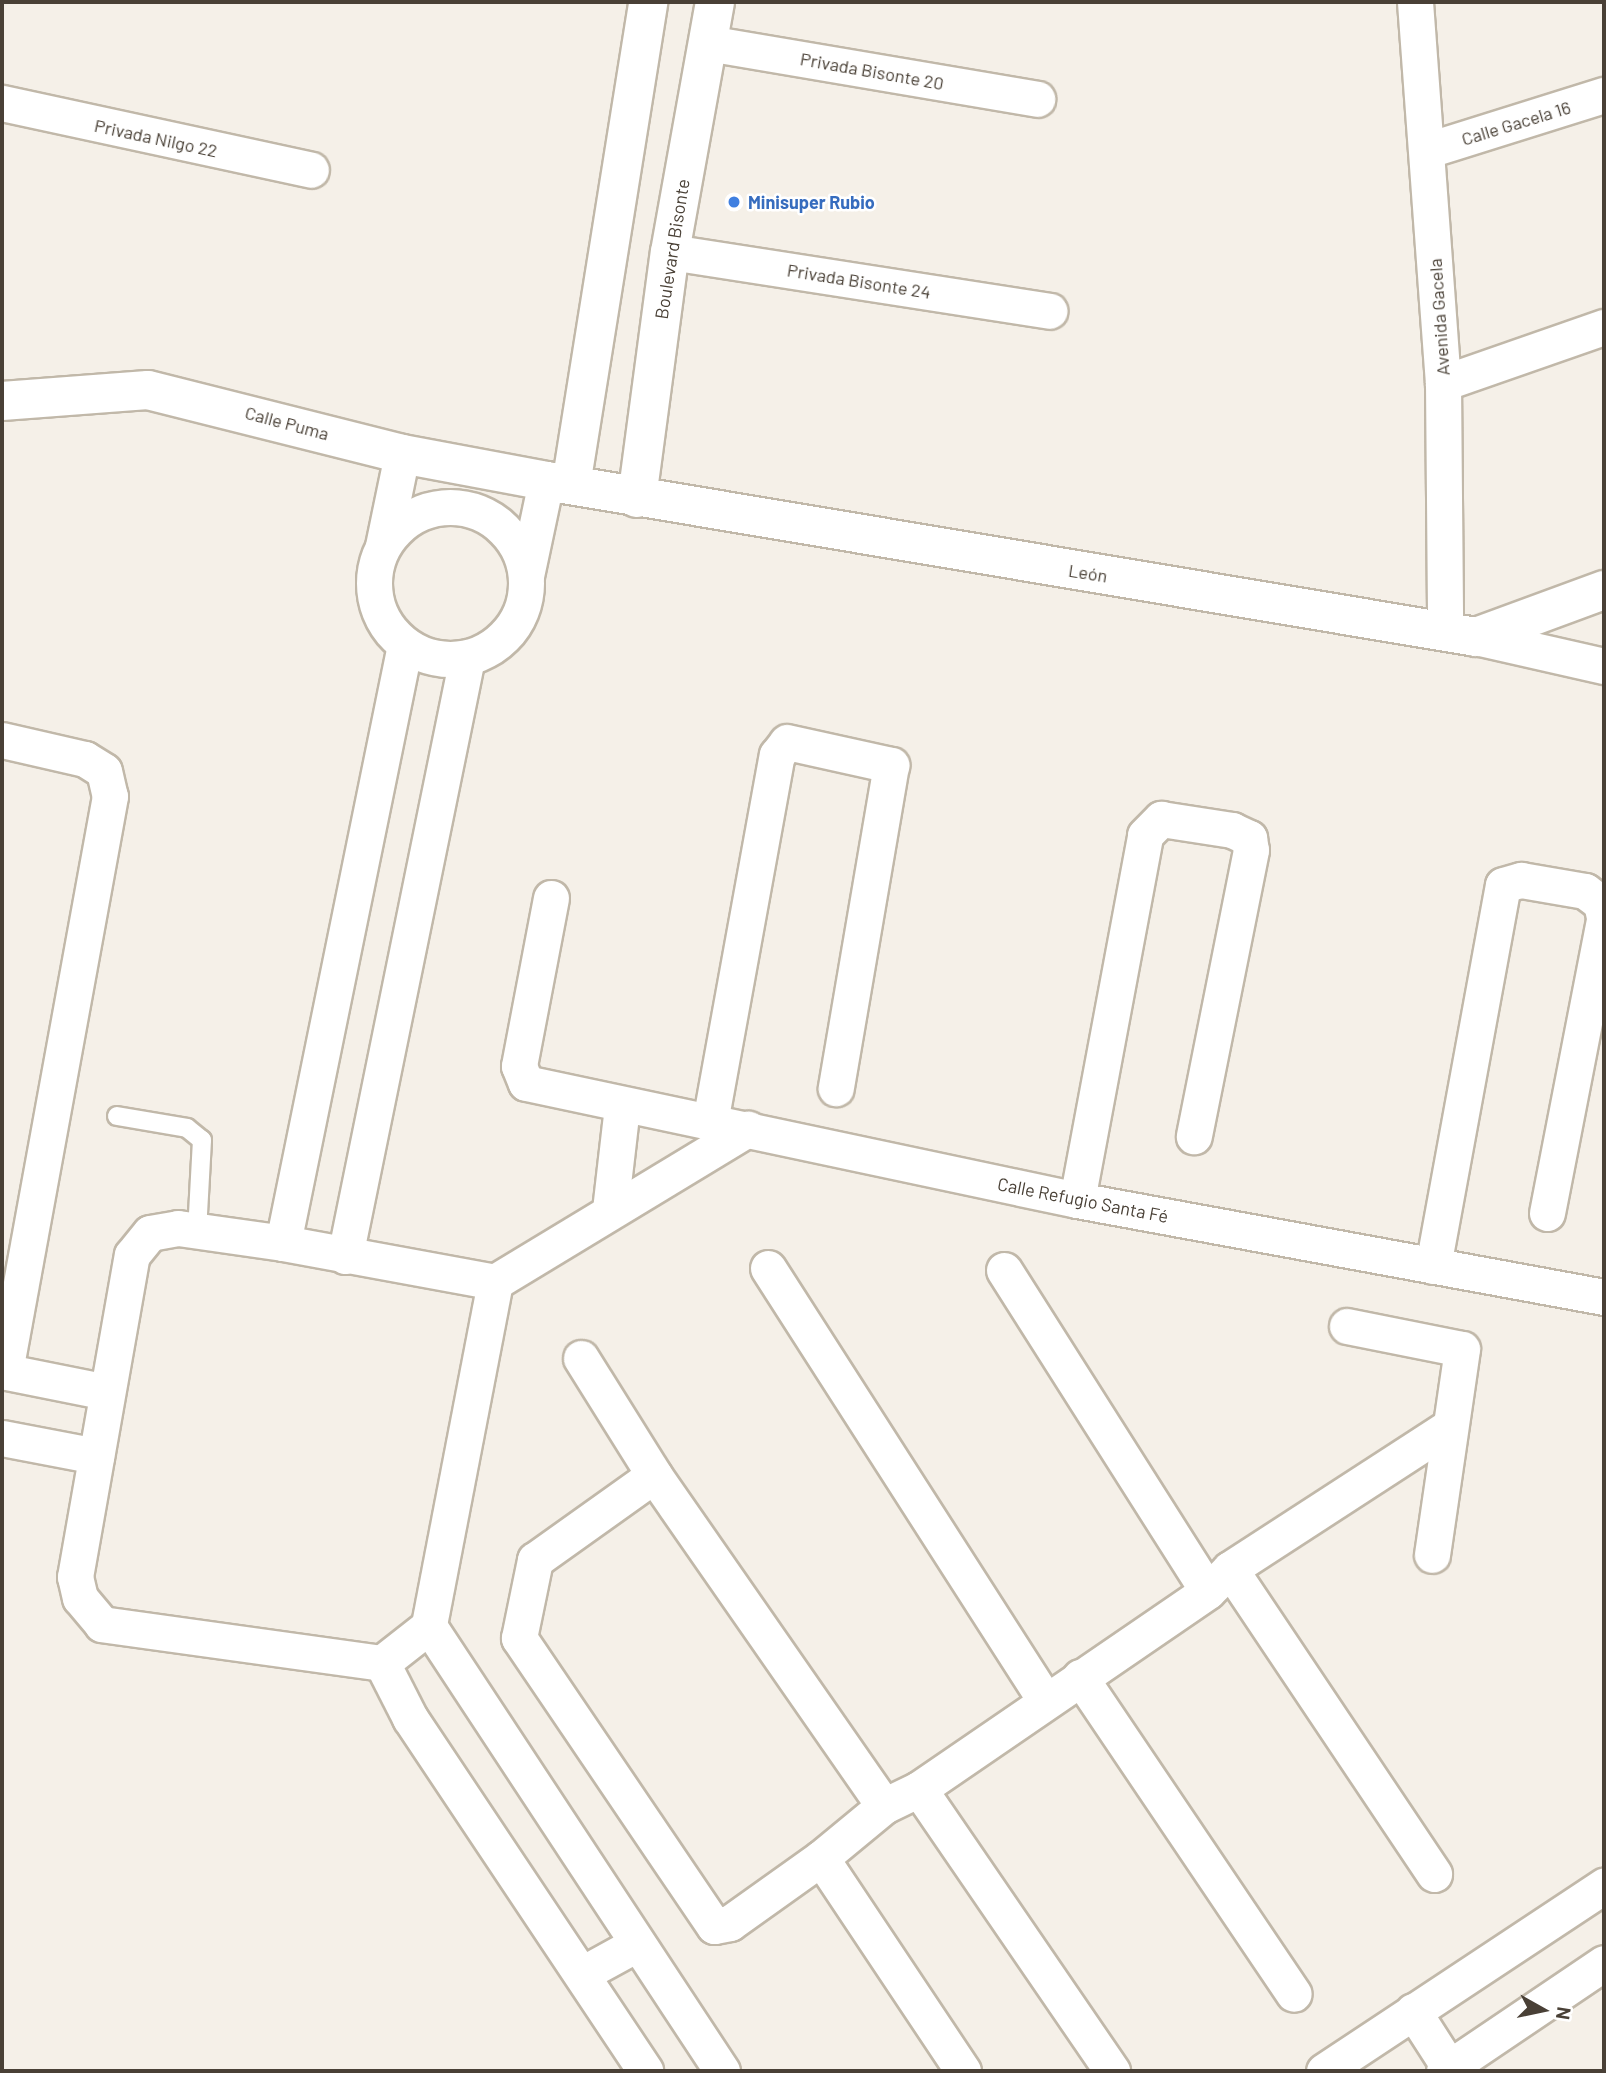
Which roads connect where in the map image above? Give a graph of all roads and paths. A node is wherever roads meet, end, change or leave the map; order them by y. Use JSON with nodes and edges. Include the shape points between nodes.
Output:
{"nodes":[{"id":1,"x":648,"y":2,"type":"edge"},
{"id":2,"x":715,"y":2,"type":"edge"},
{"id":3,"x":1415,"y":2,"type":"edge"},
{"id":4,"x":707,"y":43,"type":"junction"},
{"id":5,"x":1604,"y":95,"type":"edge"},
{"id":6,"x":1037,"y":99,"type":"dead end"},
{"id":7,"x":2,"y":103,"type":"edge"},
{"id":8,"x":1428,"y":150,"type":"junction"},
{"id":9,"x":311,"y":170,"type":"dead end"},
{"id":10,"x":670,"y":252,"type":"junction"},
{"id":11,"x":1049,"y":311,"type":"dead end"},
{"id":12,"x":1604,"y":327,"type":"edge"},
{"id":13,"x":1443,"y":383,"type":"junction"},
{"id":14,"x":2,"y":401,"type":"edge"},
{"id":15,"x":402,"y":454,"type":"junction"},
{"id":16,"x":558,"y":483,"type":"junction"},
{"id":17,"x":637,"y":498,"type":"junction"},
{"id":18,"x":383,"y":547,"type":"junction"},
{"id":19,"x":526,"y":576,"type":"junction"},
{"id":20,"x":1604,"y":590,"type":"edge"},
{"id":21,"x":1460,"y":635,"type":"junction"},
{"id":22,"x":405,"y":645,"type":"junction"},
{"id":23,"x":467,"y":658,"type":"junction"},
{"id":24,"x":1604,"y":667,"type":"edge"},
{"id":25,"x":2,"y":740,"type":"edge"},
{"id":26,"x":551,"y":898,"type":"dead end"},
{"id":27,"x":1604,"y":918,"type":"edge"},
{"id":28,"x":836,"y":1088,"type":"dead end"},
{"id":29,"x":622,"y":1106,"type":"junction"},
{"id":30,"x":117,"y":1116,"type":"dead end"},
{"id":31,"x":710,"y":1122,"type":"junction"},
{"id":32,"x":748,"y":1129,"type":"junction"},
{"id":33,"x":1194,"y":1136,"type":"dead end"},
{"id":34,"x":1077,"y":1200,"type":"junction"},
{"id":35,"x":610,"y":1210,"type":"junction"},
{"id":36,"x":1547,"y":1213,"type":"dead end"},
{"id":37,"x":197,"y":1231,"type":"junction"},
{"id":38,"x":283,"y":1242,"type":"junction"},
{"id":39,"x":345,"y":1256,"type":"junction"},
{"id":40,"x":1433,"y":1266,"type":"junction"},
{"id":41,"x":768,"y":1268,"type":"dead end"},
{"id":42,"x":1004,"y":1270,"type":"dead end"},
{"id":43,"x":495,"y":1282,"type":"junction"},
{"id":44,"x":1604,"y":1297,"type":"edge"},
{"id":45,"x":1348,"y":1326,"type":"dead end"},
{"id":46,"x":581,"y":1358,"type":"dead end"},
{"id":47,"x":3,"y":1371,"type":"edge"},
{"id":48,"x":107,"y":1392,"type":"junction"},
{"id":49,"x":1449,"y":1427,"type":"junction"},
{"id":50,"x":2,"y":1438,"type":"edge"},
{"id":51,"x":96,"y":1456,"type":"junction"},
{"id":52,"x":654,"y":1475,"type":"junction"},
{"id":53,"x":1432,"y":1555,"type":"dead end"},
{"id":54,"x":1219,"y":1580,"type":"junction"},
{"id":55,"x":429,"y":1626,"type":"junction"},
{"id":56,"x":382,"y":1663,"type":"junction"},
{"id":57,"x":1080,"y":1677,"type":"junction"},
{"id":58,"x":1045,"y":1700,"type":"junction"},
{"id":59,"x":919,"y":1790,"type":"junction"},
{"id":60,"x":884,"y":1805,"type":"junction"},
{"id":61,"x":821,"y":1858,"type":"junction"},
{"id":62,"x":1434,"y":1874,"type":"dead end"},
{"id":63,"x":1604,"y":1886,"type":"edge"},
{"id":64,"x":635,"y":1945,"type":"junction"},
{"id":65,"x":1604,"y":1963,"type":"edge"},
{"id":66,"x":582,"y":1974,"type":"junction"},
{"id":67,"x":1294,"y":1994,"type":"dead end"},
{"id":68,"x":1413,"y":2011,"type":"junction"},
{"id":69,"x":1447,"y":2069,"type":"edge"},
{"id":70,"x":645,"y":2071,"type":"edge"},
{"id":71,"x":722,"y":2071,"type":"edge"},
{"id":72,"x":963,"y":2071,"type":"edge"},
{"id":73,"x":1112,"y":2071,"type":"edge"},
{"id":74,"x":1324,"y":2071,"type":"edge"}],
"edges":[{"from":1,"to":16,"type":"street"},
{"from":2,"to":4,"type":"street","name":"Boulevard Bisonte"},
{"from":3,"to":8,"type":"street","name":"Avenida Gacela"},
{"from":4,"to":6,"type":"street","name":"Privada Bisonte 20"},
{"from":4,"to":10,"type":"street","name":"Boulevard Bisonte"},
{"from":5,"to":8,"type":"street","name":"Calle Gacela 16"},
{"from":7,"to":9,"type":"street","name":"Privada Nilgo 22"},
{"from":8,"to":13,"type":"street","name":"Avenida Gacela"},
{"from":10,"to":11,"type":"street","name":"Privada Bisonte 24"},
{"from":10,"to":17,"type":"street","name":"Boulevard Bisonte"},
{"from":12,"to":13,"type":"street"},
{"from":13,"to":21,"type":"street","name":"Avenida Gacela"},
{"from":14,"to":15,"type":"street","name":"Calle Puma","via":[[148,390]]},
{"from":15,"to":16,"type":"street","name":"Calle Puma"},
{"from":15,"to":18,"type":"street"},
{"from":16,"to":17,"type":"street","name":"León"},
{"from":16,"to":19,"type":"street"},
{"from":17,"to":21,"type":"street","name":"León"},
{"from":18,"to":19,"type":"street","via":[[412,516],[454,506],[495,520],[521,555]]},
{"from":18,"to":22,"type":"street","via":[[374,589],[389,630]]},
{"from":19,"to":23,"type":"street","via":[[517,619],[505,636]]},
{"from":20,"to":21,"type":"street"},
{"from":21,"to":24,"type":"street","name":"León"},
{"from":22,"to":23,"type":"street","via":[[446,660]]},
{"from":22,"to":38,"type":"street","via":[[365,864]]},
{"from":23,"to":39,"type":"street"},
{"from":25,"to":47,"type":"street","via":[[85,758],[104,771],[110,796]]},
{"from":26,"to":29,"type":"street","name":"Calle Refugio Santa Fé","via":[[519,1066],[526,1083]]},
{"from":27,"to":36,"type":"street"},
{"from":27,"to":40,"type":"street","via":[[1601,903],[1585,891],[1521,880],[1503,885]]},
{"from":28,"to":31,"type":"street","via":[[891,765],[787,742],[777,755]]},
{"from":29,"to":31,"type":"street","name":"Calle Refugio Santa Fé"},
{"from":29,"to":35,"type":"street"},
{"from":30,"to":37,"type":"lane","via":[[187,1128],[202,1140]]},
{"from":31,"to":32,"type":"street","name":"Calle Refugio Santa Fé"},
{"from":32,"to":34,"type":"street","name":"Calle Refugio Santa Fé"},
{"from":32,"to":35,"type":"street"},
{"from":33,"to":34,"type":"street","via":[[1251,850],[1249,838],[1232,830],[1161,819],[1145,835]]},
{"from":34,"to":40,"type":"street","name":"Calle Refugio Santa Fé"},
{"from":35,"to":43,"type":"street"},
{"from":37,"to":38,"type":"street"},
{"from":37,"to":48,"type":"street","via":[[149,1233],[132,1255]]},
{"from":38,"to":39,"type":"street"},
{"from":39,"to":43,"type":"street"},
{"from":40,"to":44,"type":"street","name":"Calle Refugio Santa Fé"},
{"from":41,"to":58,"type":"street"},
{"from":42,"to":54,"type":"street"},
{"from":43,"to":55,"type":"street"},
{"from":45,"to":49,"type":"street","via":[[1462,1349]]},
{"from":46,"to":52,"type":"street"},
{"from":47,"to":48,"type":"street"},
{"from":48,"to":51,"type":"street"},
{"from":49,"to":53,"type":"street"},
{"from":49,"to":54,"type":"street"},
{"from":50,"to":51,"type":"street"},
{"from":51,"to":56,"type":"street","via":[[75,1577],[80,1598],[102,1625]]},
{"from":52,"to":60,"type":"street"},
{"from":52,"to":61,"type":"street","via":[[535,1560],[519,1638],[714,1926],[730,1923]]},
{"from":54,"to":57,"type":"street"},
{"from":54,"to":62,"type":"street"},
{"from":55,"to":56,"type":"street"},
{"from":55,"to":64,"type":"street"},
{"from":56,"to":66,"type":"street","via":[[410,1718]]},
{"from":57,"to":58,"type":"street"},
{"from":57,"to":67,"type":"street"},
{"from":58,"to":59,"type":"street"},
{"from":59,"to":60,"type":"street"},
{"from":59,"to":73,"type":"street"},
{"from":60,"to":61,"type":"street"},
{"from":61,"to":72,"type":"street"},
{"from":63,"to":68,"type":"street"},
{"from":64,"to":66,"type":"street"},
{"from":64,"to":71,"type":"street"},
{"from":65,"to":69,"type":"street"},
{"from":66,"to":70,"type":"street"},
{"from":68,"to":69,"type":"street"},
{"from":68,"to":74,"type":"street"}]}
